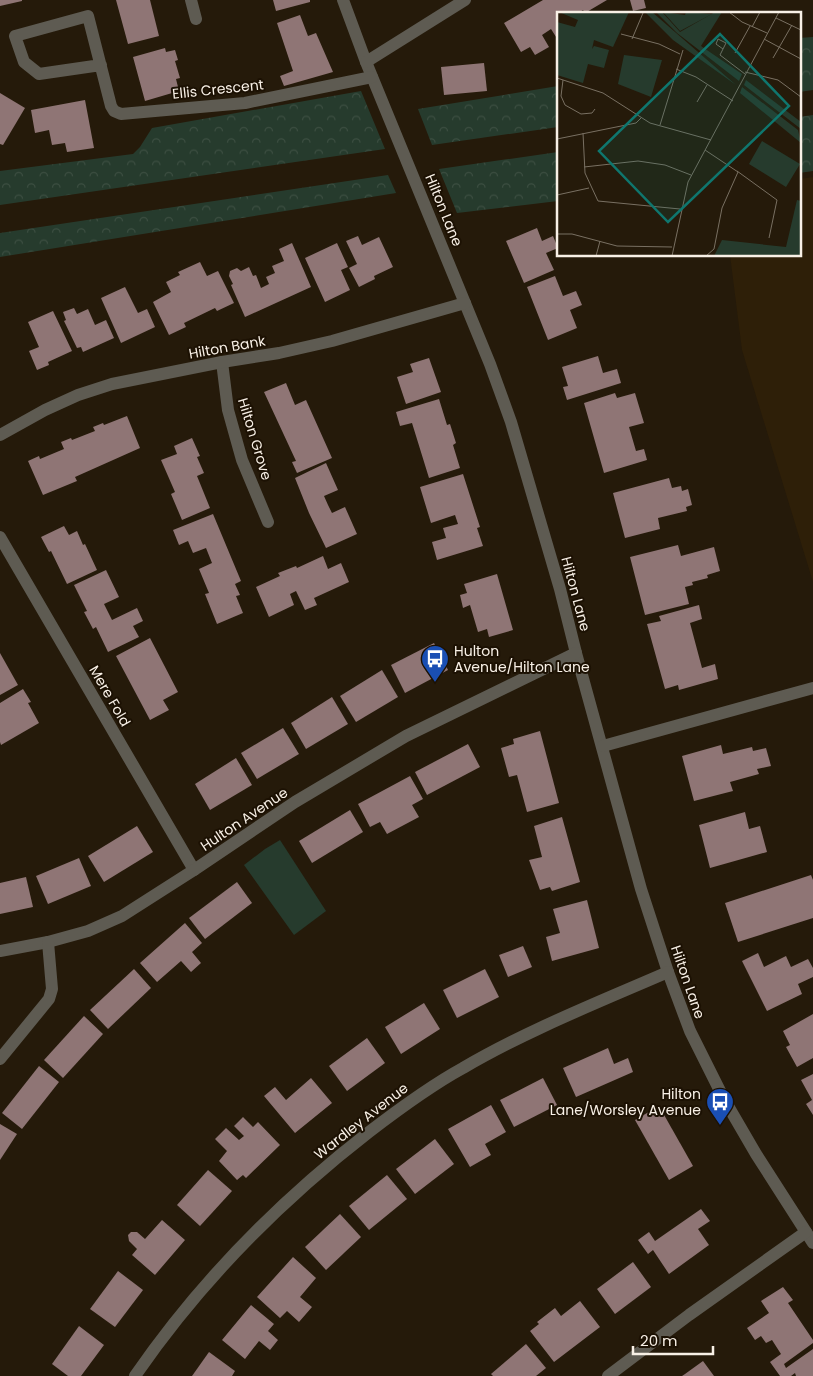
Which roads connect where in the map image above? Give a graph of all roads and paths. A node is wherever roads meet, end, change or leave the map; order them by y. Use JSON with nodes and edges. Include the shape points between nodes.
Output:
{"nodes":[{"id":1,"x":191,"y":0,"type":"edge"},
{"id":2,"x":343,"y":0,"type":"edge"},
{"id":3,"x":465,"y":0,"type":"edge"},
{"id":4,"x":196,"y":19,"type":"dead end"},
{"id":5,"x":366,"y":62,"type":"junction"},
{"id":6,"x":101,"y":65,"type":"junction"},
{"id":7,"x":372,"y":77,"type":"junction"},
{"id":8,"x":465,"y":303,"type":"junction"},
{"id":9,"x":222,"y":362,"type":"junction"},
{"id":10,"x":0,"y":435,"type":"edge"},
{"id":11,"x":268,"y":522,"type":"dead end"},
{"id":12,"x":0,"y":537,"type":"edge"},
{"id":13,"x":576,"y":653,"type":"junction"},
{"id":14,"x":813,"y":688,"type":"edge"},
{"id":15,"x":603,"y":746,"type":"junction"},
{"id":16,"x":194,"y":870,"type":"junction"},
{"id":17,"x":48,"y":942,"type":"junction"},
{"id":18,"x":0,"y":951,"type":"edge"},
{"id":19,"x":668,"y":972,"type":"junction"},
{"id":20,"x":0,"y":1059,"type":"edge"},
{"id":21,"x":806,"y":1232,"type":"junction"},
{"id":22,"x":813,"y":1243,"type":"edge"},
{"id":23,"x":135,"y":1376,"type":"edge"},
{"id":24,"x":608,"y":1376,"type":"edge"}],
"edges":[{"from":1,"to":4,"type":"street"},
{"from":2,"to":5,"type":"street","name":"Hilton Lane"},
{"from":3,"to":5,"type":"street"},
{"from":5,"to":7,"type":"street","name":"Hilton Lane"},
{"from":6,"to":6,"type":"street","name":"Ellis Crescent","via":[[39,74],[24,62],[16,36],[88,16]]},
{"from":6,"to":7,"type":"street","name":"Ellis Crescent","via":[[110,106],[121,114],[245,103]]},
{"from":7,"to":8,"type":"street","name":"Hilton Lane"},
{"from":8,"to":9,"type":"street","name":"Hilton Bank","via":[[332,341]]},
{"from":8,"to":13,"type":"street","name":"Hilton Lane","via":[[511,422]]},
{"from":9,"to":10,"type":"street","name":"Hilton Bank","via":[[86,392]]},
{"from":9,"to":11,"type":"street","name":"Hilton Grove","via":[[228,410],[242,460]]},
{"from":12,"to":16,"type":"street","name":"Mere Fold"},
{"from":13,"to":15,"type":"street","name":"Hilton Lane"},
{"from":13,"to":16,"type":"street","name":"Hulton Avenue","via":[[406,736],[295,802]]},
{"from":14,"to":15,"type":"street"},
{"from":15,"to":19,"type":"street","name":"Hilton Lane","via":[[641,889]]},
{"from":16,"to":17,"type":"street","name":"Hulton Avenue","via":[[122,916],[88,931]]},
{"from":17,"to":18,"type":"street","name":"Hulton Avenue"},
{"from":17,"to":20,"type":"street","via":[[52,989],[49,999]]},
{"from":19,"to":21,"type":"street","name":"Hilton Lane","via":[[690,1031],[724,1099]]},
{"from":19,"to":23,"type":"street","name":"Wardley Avenue","via":[[557,1020],[462,1068],[405,1104],[285,1202],[192,1299]]},
{"from":21,"to":22,"type":"street","name":"Hilton Lane"},
{"from":21,"to":24,"type":"street"}]}
